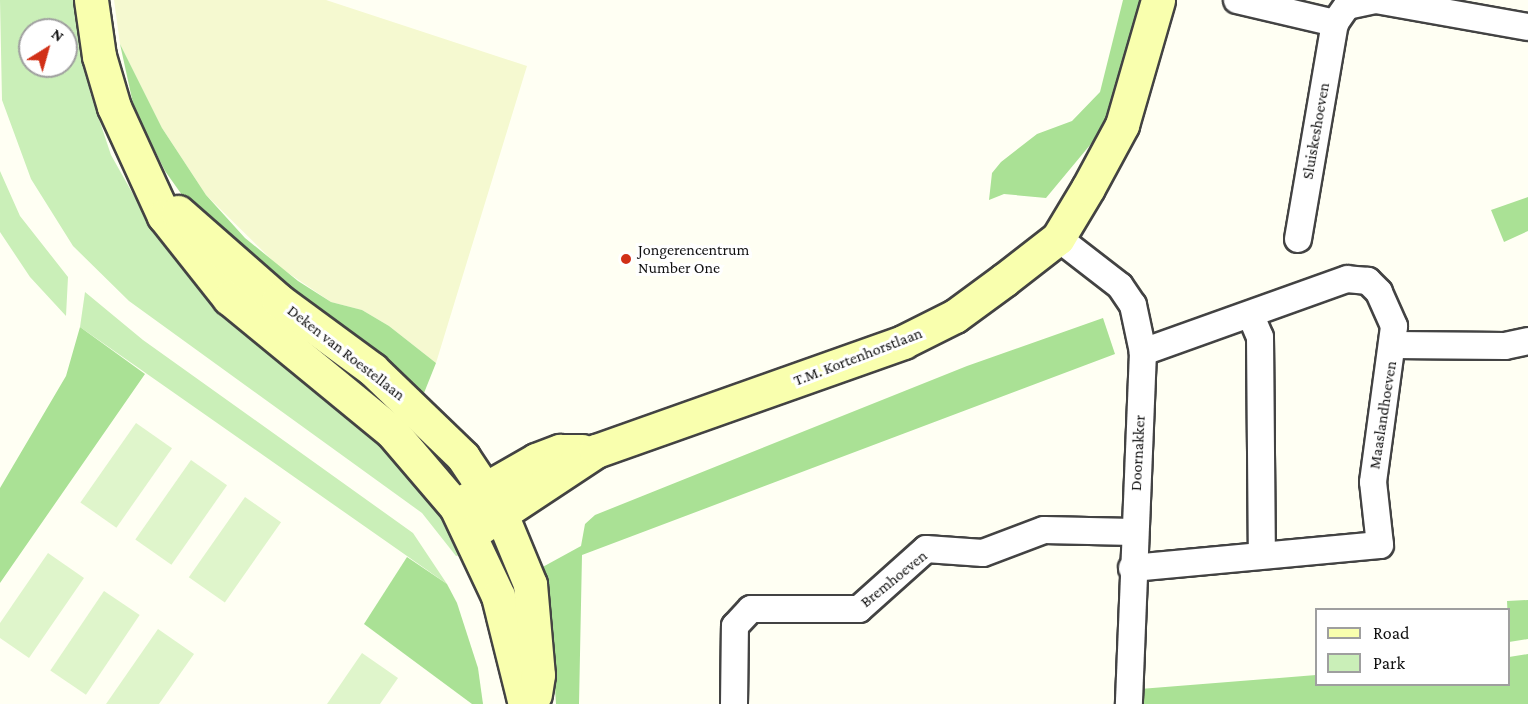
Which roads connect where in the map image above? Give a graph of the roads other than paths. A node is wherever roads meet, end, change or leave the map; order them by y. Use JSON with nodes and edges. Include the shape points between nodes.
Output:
{"nodes":[{"id":1,"x":91,"y":0,"type":"edge"},
{"id":2,"x":1158,"y":0,"type":"edge"},
{"id":3,"x":1237,"y":0,"type":"edge"},
{"id":4,"x":1335,"y":23,"type":"junction"},
{"id":5,"x":1528,"y":27,"type":"edge"},
{"id":6,"x":140,"y":167,"type":"junction"},
{"id":7,"x":1058,"y":238,"type":"junction"},
{"id":8,"x":1298,"y":239,"type":"dead end"},
{"id":9,"x":1251,"y":316,"type":"junction"},
{"id":10,"x":1528,"y":341,"type":"edge"},
{"id":11,"x":1394,"y":345,"type":"junction"},
{"id":12,"x":1143,"y":352,"type":"junction"},
{"id":13,"x":493,"y":500,"type":"junction"},
{"id":14,"x":464,"y":520,"type":"junction"},
{"id":15,"x":1134,"y":532,"type":"junction"},
{"id":16,"x":1262,"y":555,"type":"junction"},
{"id":17,"x":1132,"y":568,"type":"junction"},
{"id":18,"x":525,"y":704,"type":"edge"},
{"id":19,"x":533,"y":704,"type":"edge"},
{"id":20,"x":734,"y":704,"type":"edge"},
{"id":21,"x":1130,"y":704,"type":"edge"}],
"edges":[{"from":1,"to":6,"type":"main road","name":"Deken van Roestellaan","via":[[106,82]]},
{"from":2,"to":7,"type":"main road","name":"T.M. Kortenhorstlaan","via":[[1122,125]]},
{"from":3,"to":4,"type":"street"},
{"from":4,"to":5,"type":"street","via":[[1347,6],[1376,0]]},
{"from":4,"to":8,"type":"street","name":"Sluiskeshoeven"},
{"from":6,"to":13,"type":"main road","name":"Deken van Roestellaan","via":[[213,244],[413,407],[463,457]]},
{"from":6,"to":14,"type":"main road","name":"Deken van Roestellaan","via":[[170,225],[229,298],[392,432]]},
{"from":7,"to":12,"type":"street","name":"Doornakker","via":[[1120,286],[1133,305]]},
{"from":7,"to":13,"type":"main road","name":"T.M. Kortenhorstlaan","via":[[955,316],[903,342],[596,451]]},
{"from":9,"to":11,"type":"street","name":"Maaslandhoeven","via":[[1347,279],[1368,281],[1379,292],[1394,326]]},
{"from":9,"to":12,"type":"street","name":"Maaslandhoeven"},
{"from":9,"to":16,"type":"street","via":[[1260,337]]},
{"from":10,"to":11,"type":"street","name":"Maaslandhoeven","via":[[1504,346]]},
{"from":11,"to":16,"type":"street","name":"Maaslandhoeven","via":[[1373,482],[1380,545]]},
{"from":12,"to":15,"type":"street","name":"Doornakker"},
{"from":13,"to":14,"type":"main road","name":"T.M. Kortenhorstlaan"},
{"from":13,"to":19,"type":"main road","name":"Deken van Roestellaan","via":[[530,584],[538,675]]},
{"from":14,"to":18,"type":"main road","name":"Deken van Roestellaan","via":[[510,632]]},
{"from":15,"to":17,"type":"street","name":"Doornakker"},
{"from":15,"to":20,"type":"street","name":"Bremhoeven","via":[[1044,530],[983,553],[926,549],[859,609],[751,609],[735,626]]},
{"from":16,"to":17,"type":"street","name":"Maaslandhoeven"},
{"from":17,"to":21,"type":"street","name":"Doornakker"}]}
